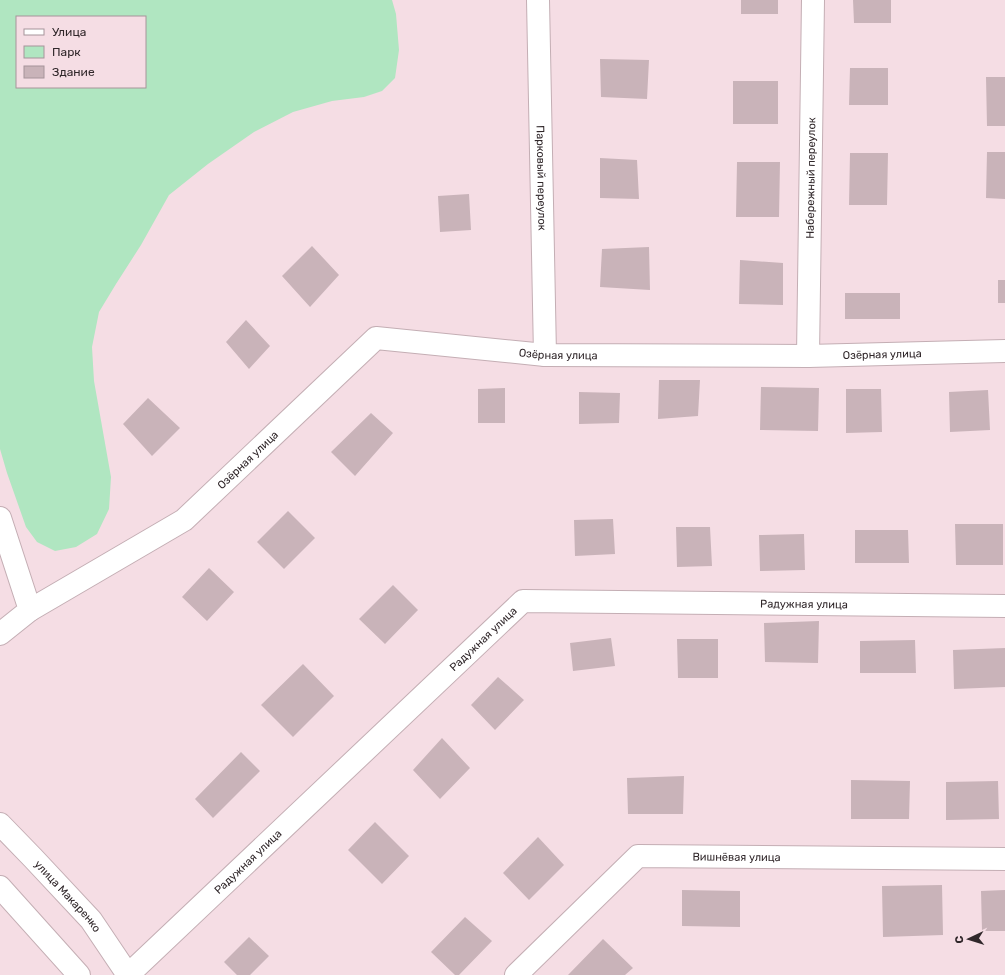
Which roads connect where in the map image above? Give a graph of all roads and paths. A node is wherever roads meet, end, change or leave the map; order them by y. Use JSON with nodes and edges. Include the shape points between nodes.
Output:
{"nodes":[{"id":1,"x":538,"y":0,"type":"edge"},
{"id":2,"x":812,"y":0,"type":"edge"},
{"id":3,"x":1005,"y":351,"type":"edge"},
{"id":4,"x":545,"y":355,"type":"junction"},
{"id":5,"x":808,"y":356,"type":"junction"},
{"id":6,"x":0,"y":518,"type":"edge"},
{"id":7,"x":1005,"y":606,"type":"edge"},
{"id":8,"x":30,"y":610,"type":"junction"},
{"id":9,"x":0,"y":634,"type":"edge"},
{"id":10,"x":0,"y":824,"type":"edge"},
{"id":11,"x":1005,"y":859,"type":"edge"},
{"id":12,"x":0,"y":887,"type":"edge"},
{"id":13,"x":79,"y":975,"type":"edge"},
{"id":14,"x":128,"y":975,"type":"edge"},
{"id":15,"x":516,"y":975,"type":"edge"}],
"edges":[{"from":1,"to":4,"type":"street","name":"Парковый переулок"},
{"from":2,"to":5,"type":"street","name":"Набережный переулок"},
{"from":3,"to":5,"type":"street","name":"Озёрная улица"},
{"from":4,"to":5,"type":"street","name":"Озёрная улица"},
{"from":4,"to":8,"type":"street","name":"Озёрная улица","via":[[376,338],[184,520]]},
{"from":6,"to":8,"type":"street"},
{"from":7,"to":14,"type":"street","name":"Радужная улица","via":[[523,601]]},
{"from":8,"to":9,"type":"street","name":"Озёрная улица"},
{"from":10,"to":14,"type":"street","name":"улица Макаренко","via":[[91,920]]},
{"from":11,"to":15,"type":"street","name":"Вишнёвая улица","via":[[638,856]]},
{"from":12,"to":13,"type":"street"}]}
